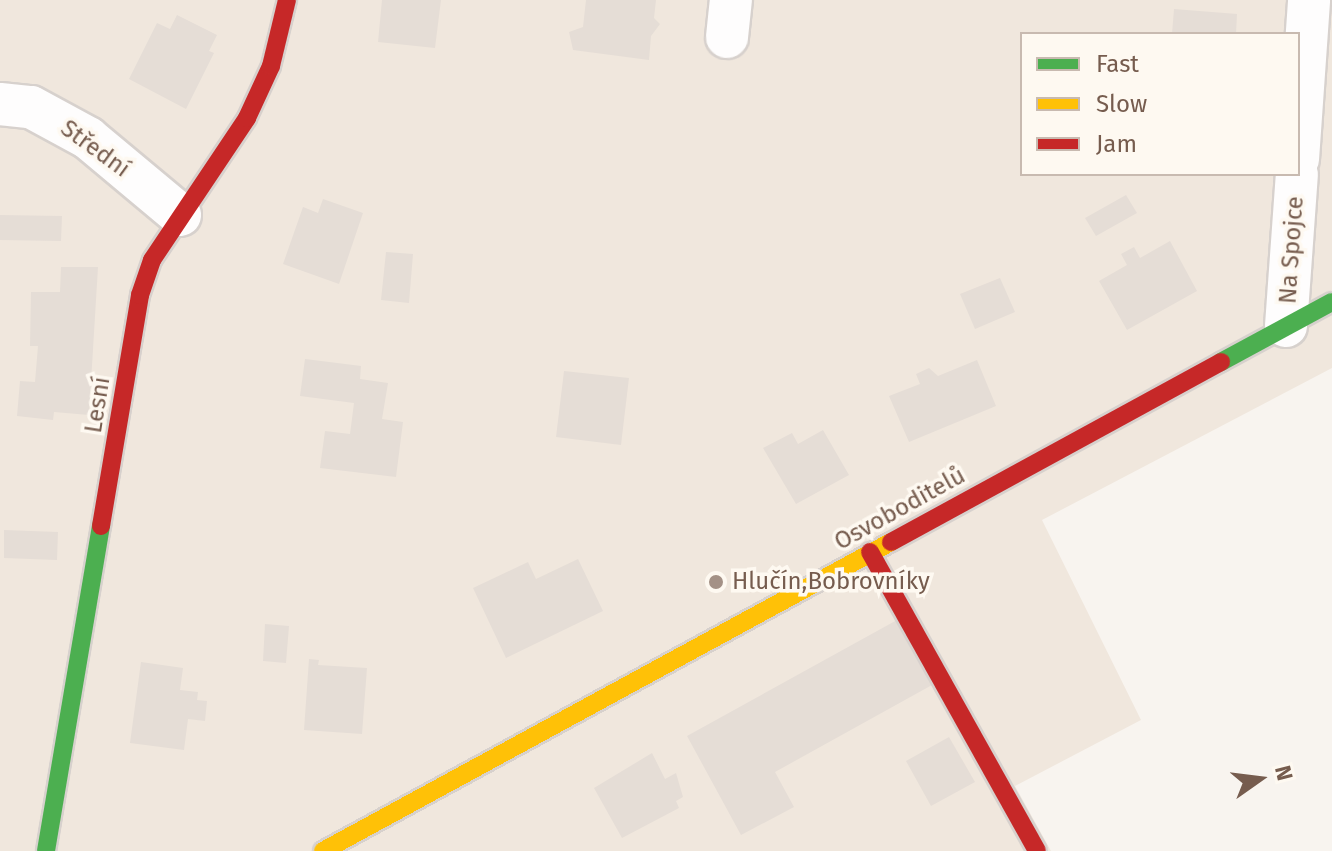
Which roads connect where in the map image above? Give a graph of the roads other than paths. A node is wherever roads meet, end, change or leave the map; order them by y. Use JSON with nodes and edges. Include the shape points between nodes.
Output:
{"nodes":[{"id":1,"x":287,"y":0,"type":"edge"},
{"id":2,"x":1309,"y":0,"type":"edge"},
{"id":3,"x":0,"y":104,"type":"edge"},
{"id":4,"x":1300,"y":130,"type":"edge"},
{"id":5,"x":1297,"y":176,"type":"edge"},
{"id":6,"x":180,"y":215,"type":"junction"},
{"id":7,"x":1332,"y":302,"type":"edge"},
{"id":8,"x":1286,"y":326,"type":"junction"},
{"id":9,"x":870,"y":552,"type":"junction"},
{"id":10,"x":46,"y":851,"type":"edge"},
{"id":11,"x":323,"y":851,"type":"edge"},
{"id":12,"x":1037,"y":851,"type":"edge"}],
"edges":[{"from":1,"to":6,"type":"street","name":"Lesní","via":[[271,66],[247,118]]},
{"from":2,"to":4,"type":"street"},
{"from":3,"to":6,"type":"street","name":"Střední","via":[[31,107],[88,138]]},
{"from":5,"to":8,"type":"street","name":"Na Spojce"},
{"from":6,"to":10,"type":"street","name":"Lesní","via":[[152,260],[140,295]]},
{"from":7,"to":8,"type":"street","name":"Osvoboditelů"},
{"from":8,"to":9,"type":"street","name":"Osvoboditelů"},
{"from":9,"to":11,"type":"street","name":"Osvoboditelů"},
{"from":9,"to":12,"type":"street"}]}
